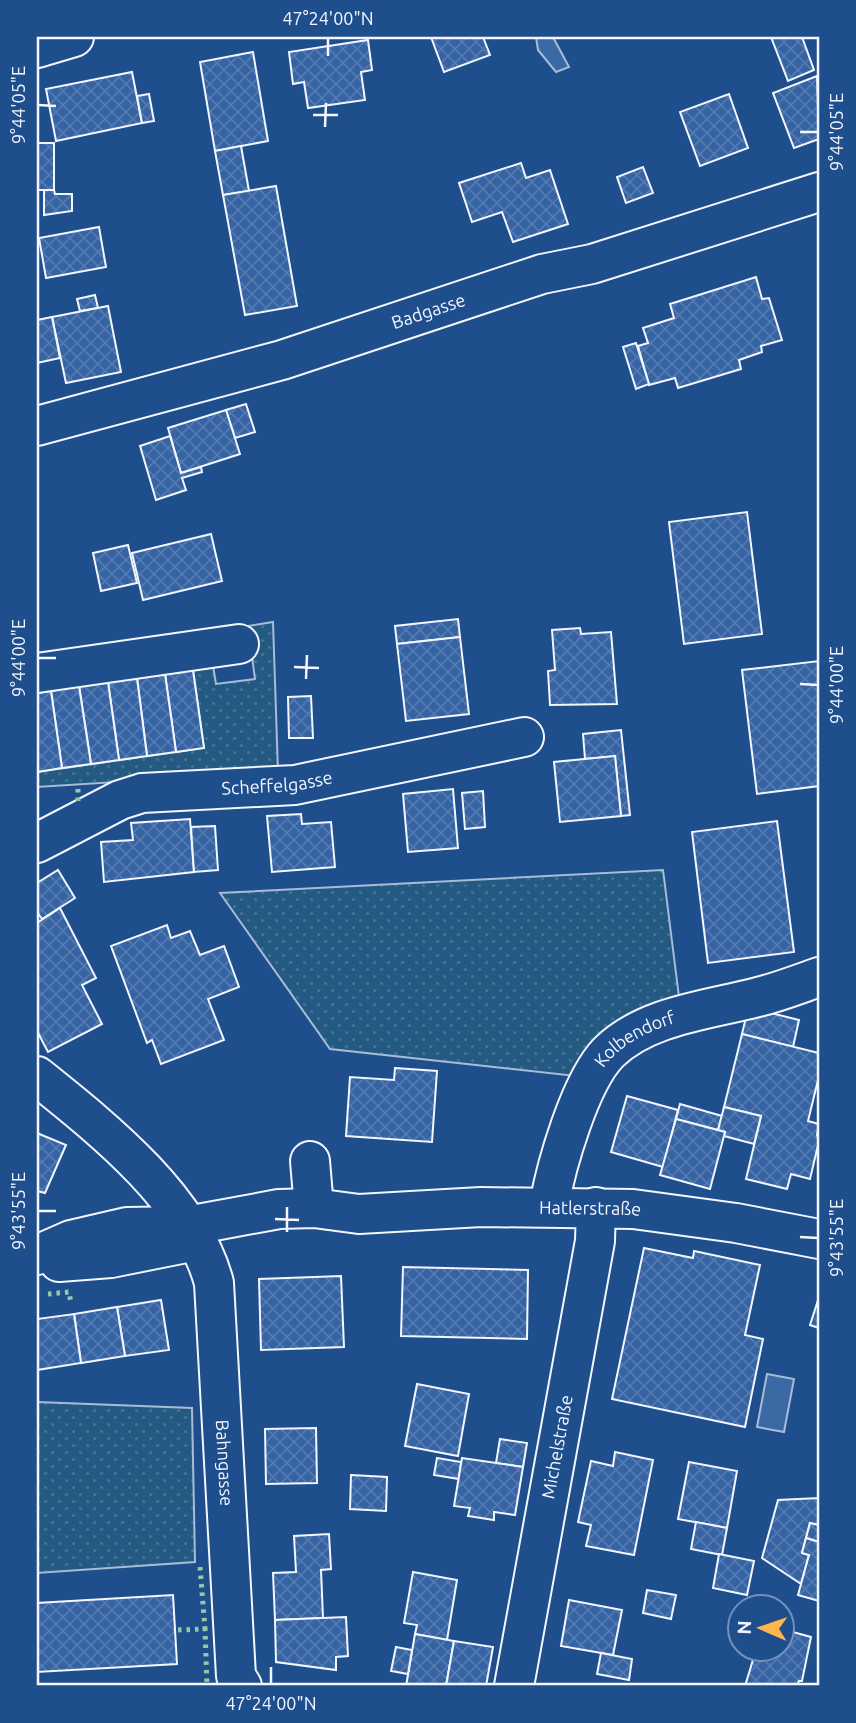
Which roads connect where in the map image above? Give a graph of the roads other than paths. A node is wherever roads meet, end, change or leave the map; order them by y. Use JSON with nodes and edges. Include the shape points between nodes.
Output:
{"nodes":[{"id":1,"x":74,"y":37,"type":"edge"},
{"id":2,"x":37,"y":48,"type":"edge"},
{"id":3,"x":819,"y":192,"type":"edge"},
{"id":4,"x":37,"y":426,"type":"edge"},
{"id":5,"x":239,"y":644,"type":"dead end"},
{"id":6,"x":37,"y":673,"type":"edge"},
{"id":7,"x":524,"y":737,"type":"dead end"},
{"id":8,"x":37,"y":843,"type":"edge"},
{"id":9,"x":819,"y":977,"type":"edge"},
{"id":10,"x":37,"y":1076,"type":"edge"},
{"id":11,"x":310,"y":1161,"type":"dead end"},
{"id":12,"x":549,"y":1206,"type":"junction"},
{"id":13,"x":596,"y":1207,"type":"junction"},
{"id":14,"x":314,"y":1208,"type":"junction"},
{"id":15,"x":359,"y":1214,"type":"junction"},
{"id":16,"x":192,"y":1233,"type":"junction"},
{"id":17,"x":819,"y":1239,"type":"edge"},
{"id":18,"x":37,"y":1255,"type":"edge"},
{"id":19,"x":37,"y":1262,"type":"edge"},
{"id":20,"x":242,"y":1686,"type":"edge"},
{"id":21,"x":514,"y":1686,"type":"edge"}],
"edges":[{"from":1,"to":2,"type":"street"},
{"from":3,"to":4,"type":"street","name":"Badgasse","via":[[593,264],[542,274],[282,359]]},
{"from":5,"to":6,"type":"street"},
{"from":7,"to":8,"type":"street","name":"Scheffelgasse","via":[[295,785],[142,793]]},
{"from":9,"to":12,"type":"street","name":"Kolbendorf","via":[[676,1016],[637,1032],[608,1053],[586,1090],[564,1144]]},
{"from":10,"to":16,"type":"street","via":[[153,1180]]},
{"from":11,"to":14,"type":"street"},
{"from":12,"to":13,"type":"street","name":"Hatlerstraße"},
{"from":12,"to":15,"type":"street","name":"Hatlerstraße"},
{"from":13,"to":17,"type":"street","name":"Hatlerstraße","via":[[679,1214]]},
{"from":13,"to":21,"type":"street","name":"Michelstraße","via":[[595,1241]]},
{"from":14,"to":15,"type":"street","name":"Hatlerstraße"},
{"from":14,"to":16,"type":"street","name":"Hatlerstraße","via":[[262,1210]]},
{"from":15,"to":16,"type":"street","name":"Hatlerstraße","via":[[263,1237]]},
{"from":16,"to":18,"type":"street","via":[[127,1227],[71,1240]]},
{"from":16,"to":19,"type":"street","via":[[111,1258]]},
{"from":16,"to":20,"type":"street","name":"Bahngasse","via":[[207,1254],[215,1283],[236,1676]]}]}
